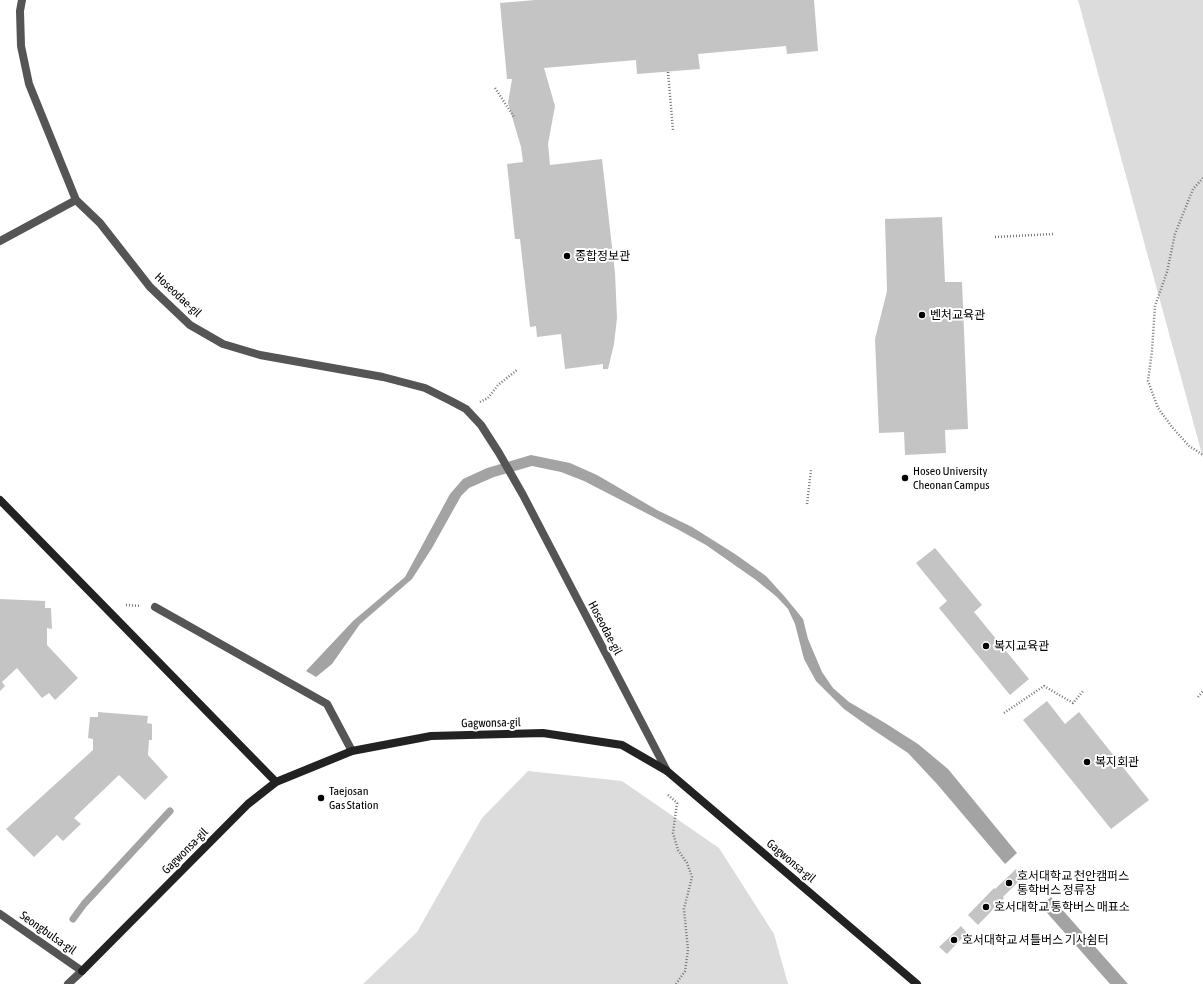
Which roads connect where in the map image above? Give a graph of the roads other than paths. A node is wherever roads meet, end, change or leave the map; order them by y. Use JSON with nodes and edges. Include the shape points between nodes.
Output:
{"nodes":[{"id":1,"x":22,"y":0,"type":"edge"},
{"id":2,"x":76,"y":200,"type":"junction"},
{"id":3,"x":0,"y":242,"type":"edge"},
{"id":4,"x":0,"y":500,"type":"edge"},
{"id":5,"x":155,"y":607,"type":"road end"},
{"id":6,"x":352,"y":751,"type":"junction"},
{"id":7,"x":667,"y":771,"type":"junction"},
{"id":8,"x":276,"y":782,"type":"junction"},
{"id":9,"x":0,"y":914,"type":"edge"},
{"id":10,"x":82,"y":971,"type":"junction"},
{"id":11,"x":68,"y":984,"type":"edge"},
{"id":12,"x":917,"y":984,"type":"edge"}],
"edges":[{"from":1,"to":2,"type":"street","name":"Hoseodae-gil","via":[[21,46],[29,84]]},
{"from":2,"to":3,"type":"street"},
{"from":2,"to":7,"type":"street","name":"Hoseodae-gil","via":[[100,223],[150,287],[190,325],[223,344],[260,355],[383,377],[425,388],[466,409],[481,425],[523,495]]},
{"from":4,"to":8,"type":"street"},
{"from":5,"to":6,"type":"street","via":[[327,704]]},
{"from":6,"to":7,"type":"street","name":"Gagwonsa-gil","via":[[431,736],[543,733],[622,745]]},
{"from":6,"to":8,"type":"street","name":"Gagwonsa-gil"},
{"from":7,"to":12,"type":"street","name":"Gagwonsa-gil"},
{"from":8,"to":10,"type":"street","name":"Gagwonsa-gil","via":[[248,804]]},
{"from":9,"to":10,"type":"street","name":"Seongbulsa-gil"},
{"from":10,"to":11,"type":"street","name":"Gagwonsa-gil"}]}
